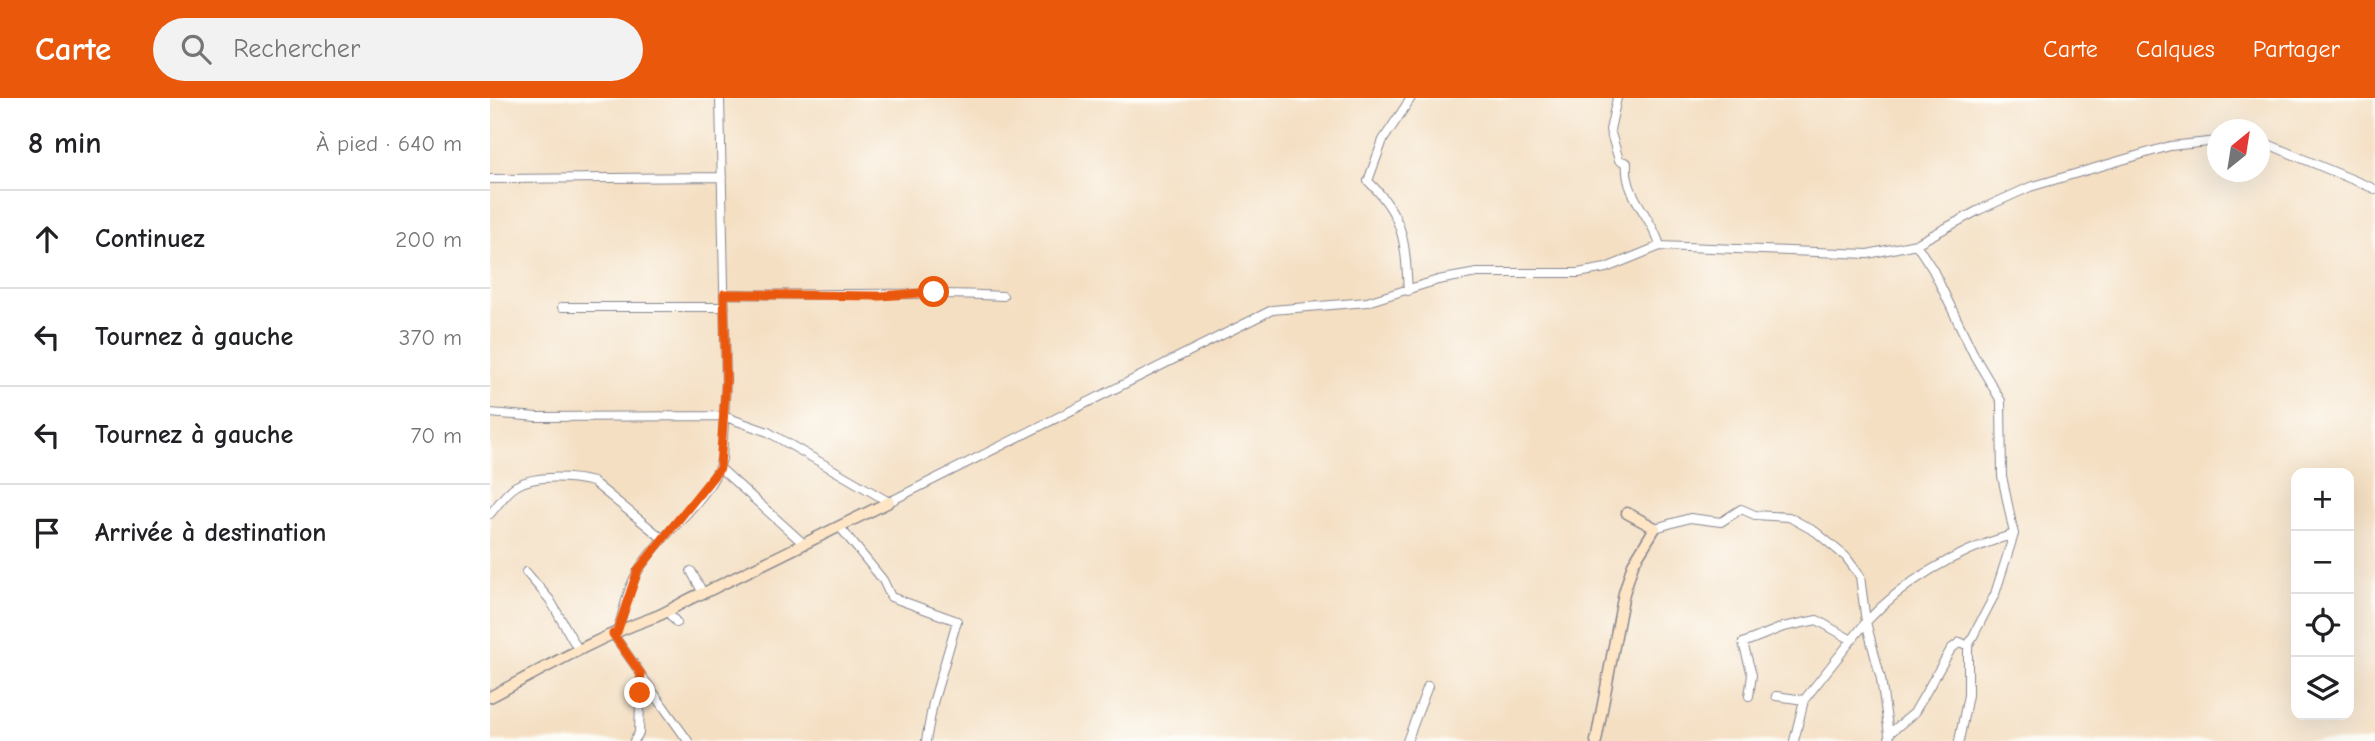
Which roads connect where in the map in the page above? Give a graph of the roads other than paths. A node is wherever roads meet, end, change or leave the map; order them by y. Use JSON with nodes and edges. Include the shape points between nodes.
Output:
{"nodes":[{"id":1,"x":720,"y":98,"type":"edge"},
{"id":2,"x":1411,"y":98,"type":"edge"},
{"id":3,"x":1617,"y":98,"type":"edge"},
{"id":4,"x":2207,"y":142,"type":"edge"},
{"id":5,"x":2270,"y":145,"type":"edge"},
{"id":6,"x":722,"y":177,"type":"junction"},
{"id":7,"x":490,"y":179,"type":"edge"},
{"id":8,"x":2375,"y":188,"type":"edge"},
{"id":9,"x":1916,"y":244,"type":"junction"},
{"id":10,"x":1660,"y":246,"type":"junction"},
{"id":11,"x":1408,"y":291,"type":"junction"},
{"id":12,"x":724,"y":294,"type":"junction"},
{"id":13,"x":1003,"y":296,"type":"dead end"},
{"id":14,"x":562,"y":307,"type":"dead end"},
{"id":15,"x":725,"y":307,"type":"junction"},
{"id":16,"x":490,"y":413,"type":"edge"},
{"id":17,"x":723,"y":416,"type":"junction"},
{"id":18,"x":720,"y":468,"type":"junction"},
{"id":19,"x":889,"y":502,"type":"junction"},
{"id":20,"x":1627,"y":513,"type":"dead end"},
{"id":21,"x":490,"y":514,"type":"edge"},
{"id":22,"x":839,"y":526,"type":"junction"},
{"id":23,"x":1655,"y":528,"type":"junction"},
{"id":24,"x":2014,"y":534,"type":"junction"},
{"id":25,"x":662,"y":538,"type":"junction"},
{"id":26,"x":804,"y":544,"type":"junction"},
{"id":27,"x":691,"y":571,"type":"dead end"},
{"id":28,"x":526,"y":572,"type":"dead end"},
{"id":29,"x":703,"y":593,"type":"junction"},
{"id":30,"x":667,"y":611,"type":"junction"},
{"id":31,"x":1866,"y":622,"type":"junction"},
{"id":32,"x":677,"y":623,"type":"dead end"},
{"id":33,"x":615,"y":633,"type":"junction"},
{"id":34,"x":1850,"y":639,"type":"junction"},
{"id":35,"x":1968,"y":646,"type":"junction"},
{"id":36,"x":579,"y":651,"type":"junction"},
{"id":37,"x":641,"y":674,"type":"junction"},
{"id":38,"x":1428,"y":686,"type":"dead end"},
{"id":39,"x":490,"y":696,"type":"edge"},
{"id":40,"x":1749,"y":696,"type":"dead end"},
{"id":41,"x":1776,"y":696,"type":"dead end"},
{"id":42,"x":1804,"y":700,"type":"junction"},
{"id":43,"x":1890,"y":737,"type":"edge"},
{"id":44,"x":634,"y":741,"type":"edge"},
{"id":45,"x":688,"y":741,"type":"edge"},
{"id":46,"x":926,"y":741,"type":"edge"},
{"id":47,"x":1407,"y":741,"type":"edge"},
{"id":48,"x":1596,"y":741,"type":"edge"},
{"id":49,"x":1794,"y":741,"type":"edge"},
{"id":50,"x":1959,"y":741,"type":"edge"}],
"edges":[{"from":1,"to":6,"type":"street"},
{"from":2,"to":11,"type":"street","via":[[1383,139],[1368,181],[1388,201],[1400,223]]},
{"from":3,"to":10,"type":"street","via":[[1610,130],[1619,160],[1627,163],[1626,179],[1636,203]]},
{"from":4,"to":9,"type":"street","via":[[2170,146],[2030,187]]},
{"from":5,"to":8,"type":"street"},
{"from":6,"to":7,"type":"street"},
{"from":6,"to":12,"type":"street"},
{"from":9,"to":10,"type":"street","via":[[1868,254]]},
{"from":9,"to":24,"type":"street","via":[[2001,401],[2002,476]]},
{"from":10,"to":11,"type":"street","via":[[1606,268],[1578,273],[1477,273]]},
{"from":11,"to":19,"type":"street","via":[[1367,302],[1272,310]]},
{"from":12,"to":13,"type":"street","via":[[934,292]]},
{"from":12,"to":15,"type":"street"},
{"from":14,"to":15,"type":"street"},
{"from":15,"to":17,"type":"street"},
{"from":16,"to":17,"type":"street"},
{"from":17,"to":18,"type":"street"},
{"from":17,"to":19,"type":"street","via":[[768,432]]},
{"from":18,"to":25,"type":"street"},
{"from":18,"to":26,"type":"street"},
{"from":19,"to":22,"type":"street"},
{"from":20,"to":23,"type":"street"},
{"from":21,"to":25,"type":"street","via":[[517,485],[580,477],[593,482]]},
{"from":22,"to":26,"type":"street"},
{"from":22,"to":46,"type":"street","via":[[883,580],[891,597],[957,621]]},
{"from":23,"to":31,"type":"street","via":[[1690,518],[1721,522],[1741,509],[1755,515],[1789,517],[1816,532],[1860,576]]},
{"from":23,"to":48,"type":"street","via":[[1633,564],[1624,593]]},
{"from":24,"to":31,"type":"street","via":[[1985,543],[1918,577],[1890,596]]},
{"from":24,"to":35,"type":"street","via":[[1995,594]]},
{"from":25,"to":33,"type":"street","via":[[638,570]]},
{"from":26,"to":29,"type":"street"},
{"from":27,"to":29,"type":"street"},
{"from":28,"to":36,"type":"street","via":[[550,600]]},
{"from":29,"to":30,"type":"street"},
{"from":30,"to":32,"type":"street"},
{"from":30,"to":33,"type":"street"},
{"from":31,"to":34,"type":"street"},
{"from":31,"to":43,"type":"street"},
{"from":33,"to":36,"type":"street"},
{"from":33,"to":37,"type":"street"},
{"from":34,"to":40,"type":"street","via":[[1818,620],[1783,626],[1743,643],[1752,675]]},
{"from":34,"to":42,"type":"street"},
{"from":35,"to":43,"type":"street","via":[[1960,642],[1951,649],[1914,713]]},
{"from":35,"to":50,"type":"street","via":[[1968,695]]},
{"from":36,"to":39,"type":"street"},
{"from":37,"to":44,"type":"street","via":[[639,733]]},
{"from":37,"to":45,"type":"street"},
{"from":38,"to":47,"type":"street"},
{"from":41,"to":42,"type":"street"},
{"from":42,"to":49,"type":"street"}]}
